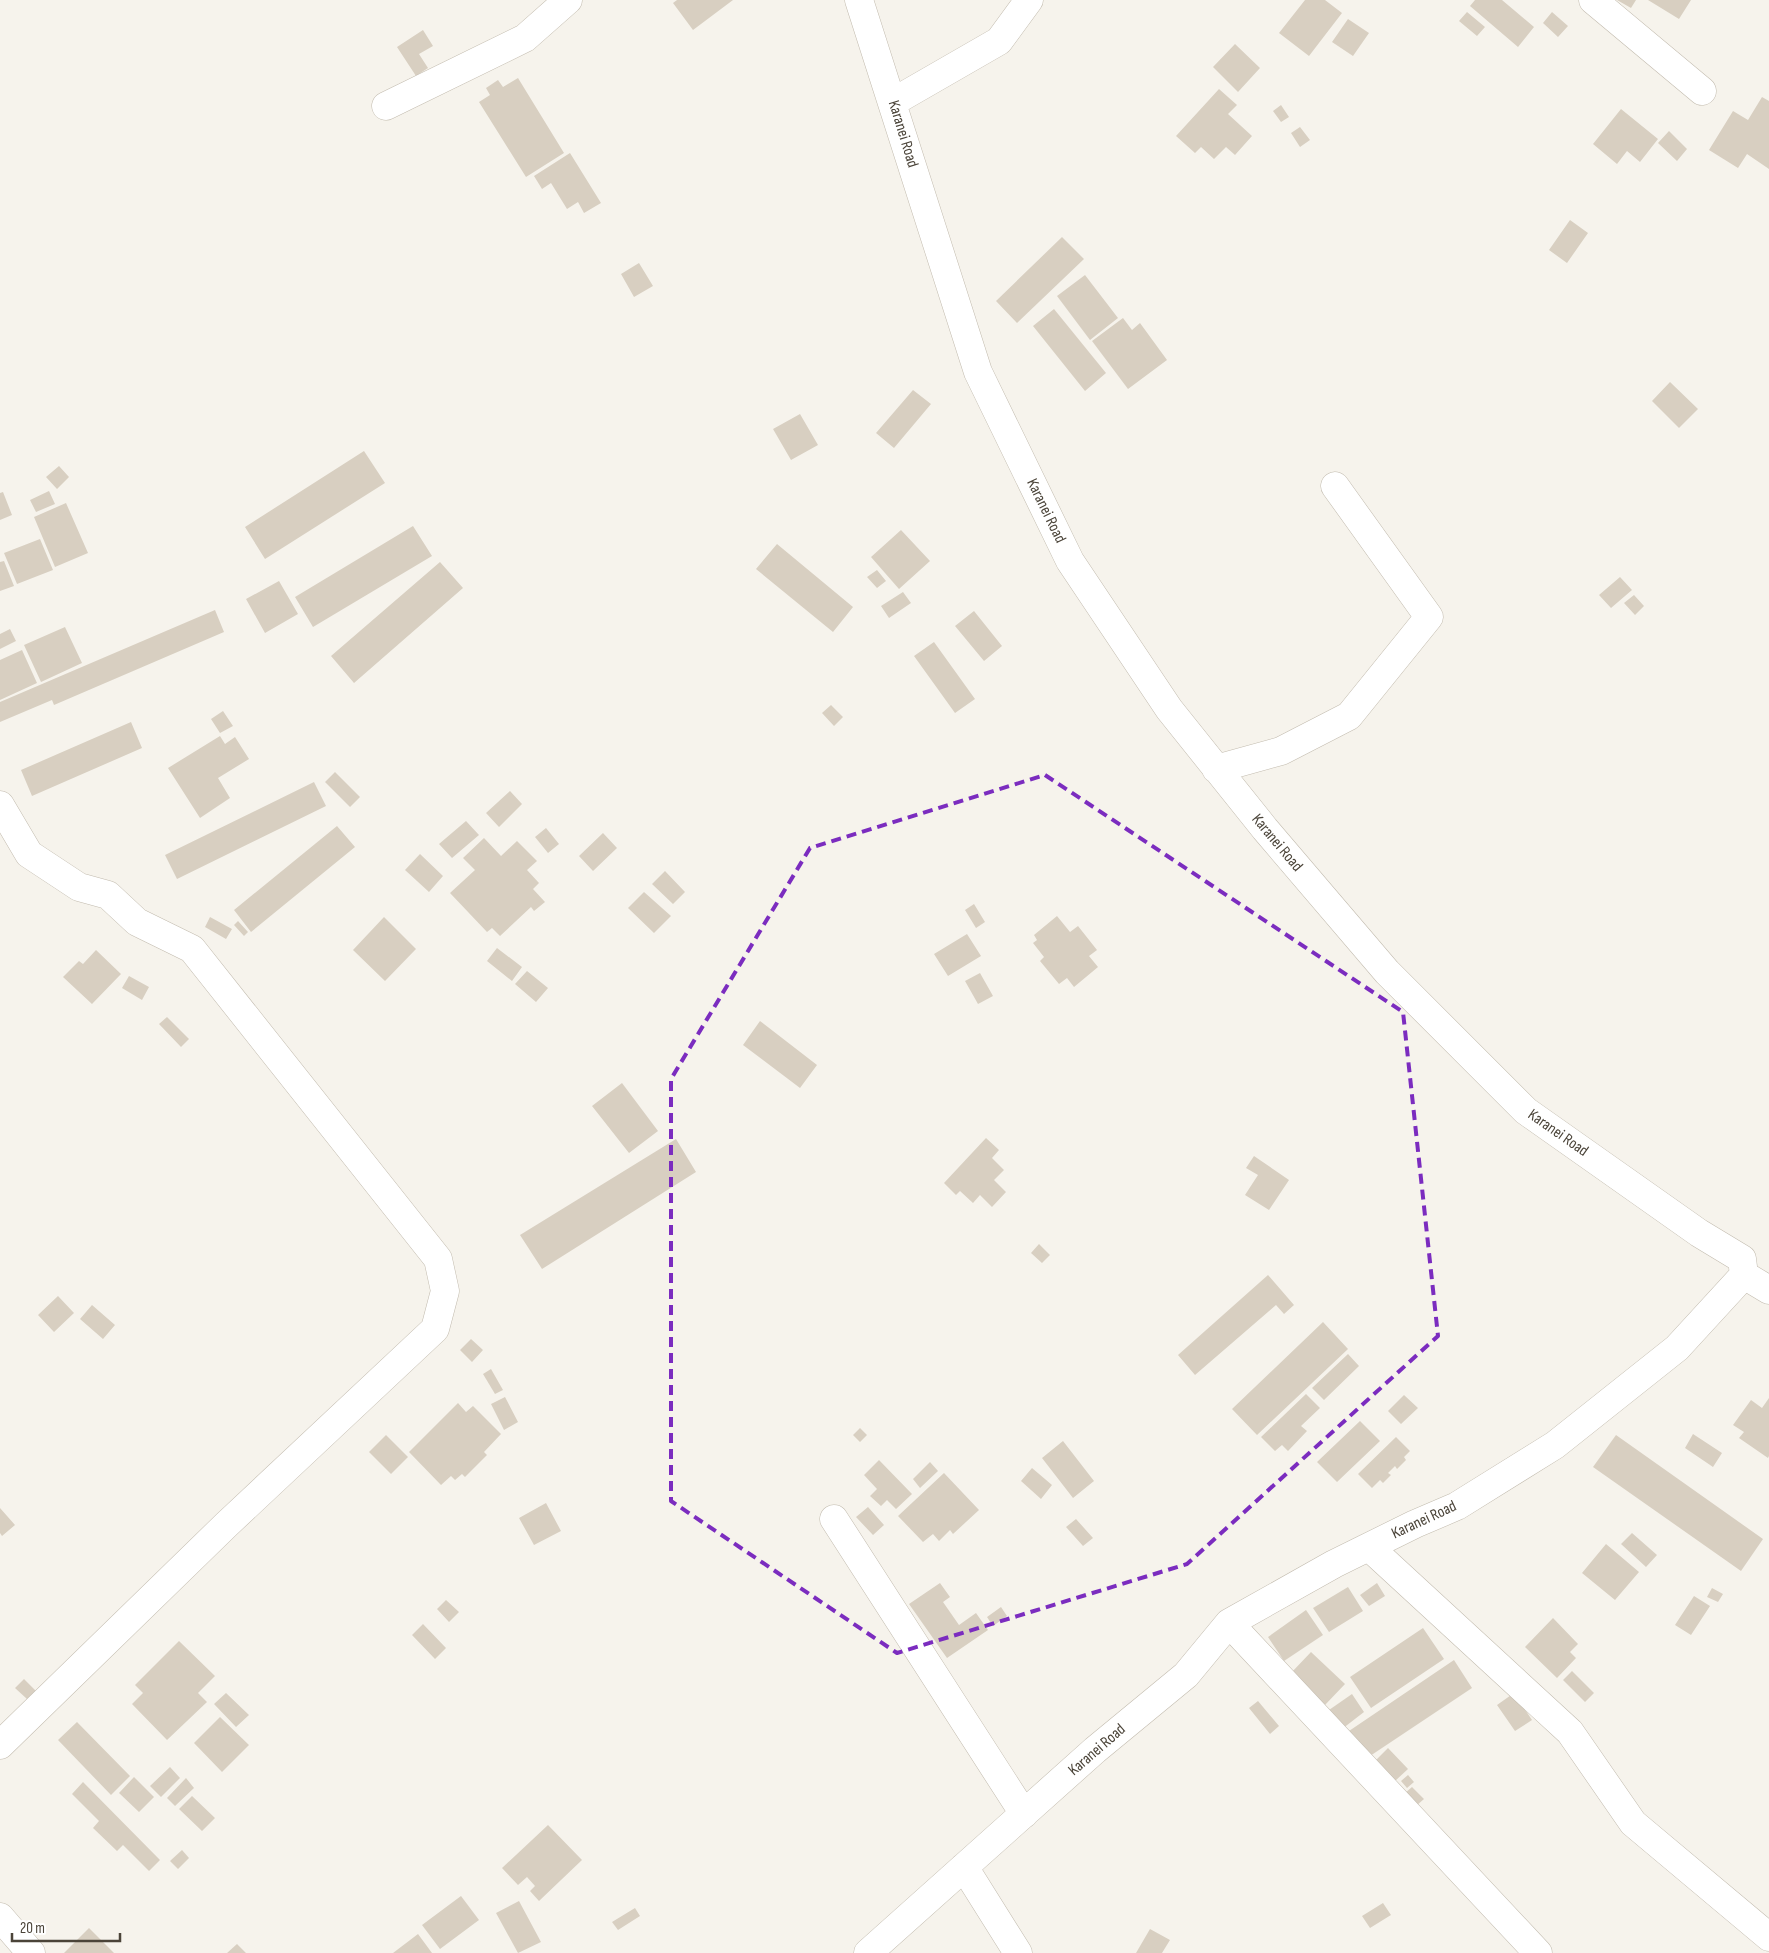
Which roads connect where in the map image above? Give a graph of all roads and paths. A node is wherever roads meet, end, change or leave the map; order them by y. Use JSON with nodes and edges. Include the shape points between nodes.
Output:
{"nodes":[{"id":1,"x":568,"y":0,"type":"edge"},
{"id":2,"x":860,"y":0,"type":"edge"},
{"id":3,"x":1030,"y":0,"type":"edge"},
{"id":4,"x":1593,"y":0,"type":"edge"},
{"id":5,"x":1702,"y":91,"type":"dead end"},
{"id":6,"x":893,"y":102,"type":"junction"},
{"id":7,"x":386,"y":106,"type":"dead end"},
{"id":8,"x":1335,"y":486,"type":"dead end"},
{"id":9,"x":1216,"y":769,"type":"junction"},
{"id":10,"x":0,"y":805,"type":"edge"},
{"id":11,"x":1744,"y":1275,"type":"junction"},
{"id":12,"x":1769,"y":1290,"type":"edge"},
{"id":13,"x":834,"y":1519,"type":"dead end"},
{"id":14,"x":1369,"y":1547,"type":"junction"},
{"id":15,"x":1229,"y":1623,"type":"junction"},
{"id":16,"x":0,"y":1746,"type":"edge"},
{"id":17,"x":1024,"y":1814,"type":"junction"},
{"id":18,"x":964,"y":1867,"type":"junction"},
{"id":19,"x":0,"y":1917,"type":"edge"},
{"id":20,"x":1769,"y":1937,"type":"edge"},
{"id":21,"x":31,"y":1953,"type":"edge"},
{"id":22,"x":868,"y":1953,"type":"edge"},
{"id":23,"x":1018,"y":1953,"type":"edge"},
{"id":24,"x":1538,"y":1953,"type":"edge"}],
"edges":[{"from":1,"to":7,"type":"street","via":[[525,38]]},
{"from":2,"to":6,"type":"street","name":"Karanei Road"},
{"from":3,"to":6,"type":"street","via":[[998,41]]},
{"from":4,"to":5,"type":"street"},
{"from":6,"to":9,"type":"street","name":"Karanei Road","via":[[978,372],[1070,560],[1169,709]]},
{"from":8,"to":9,"type":"street","via":[[1429,617],[1349,716],[1282,752]]},
{"from":9,"to":11,"type":"street","name":"Karanei Road","via":[[1387,972],[1526,1111],[1742,1259]]},
{"from":10,"to":16,"type":"street","via":[[29,854],[79,887],[108,895],[137,922],[192,949],[438,1259],[445,1291],[435,1329]]},
{"from":11,"to":12,"type":"street"},
{"from":11,"to":14,"type":"street","name":"Karanei Road","via":[[1677,1348],[1556,1445],[1457,1506]]},
{"from":13,"to":17,"type":"street"},
{"from":14,"to":15,"type":"street","name":"Karanei Road"},
{"from":14,"to":20,"type":"street","via":[[1570,1732],[1634,1822]]},
{"from":15,"to":17,"type":"street","name":"Karanei Road","via":[[1186,1675]]},
{"from":15,"to":24,"type":"street"},
{"from":17,"to":18,"type":"street","name":"Karanei Road"},
{"from":18,"to":22,"type":"street","name":"Karanei Road"},
{"from":18,"to":23,"type":"street"},
{"from":19,"to":21,"type":"street"}]}
